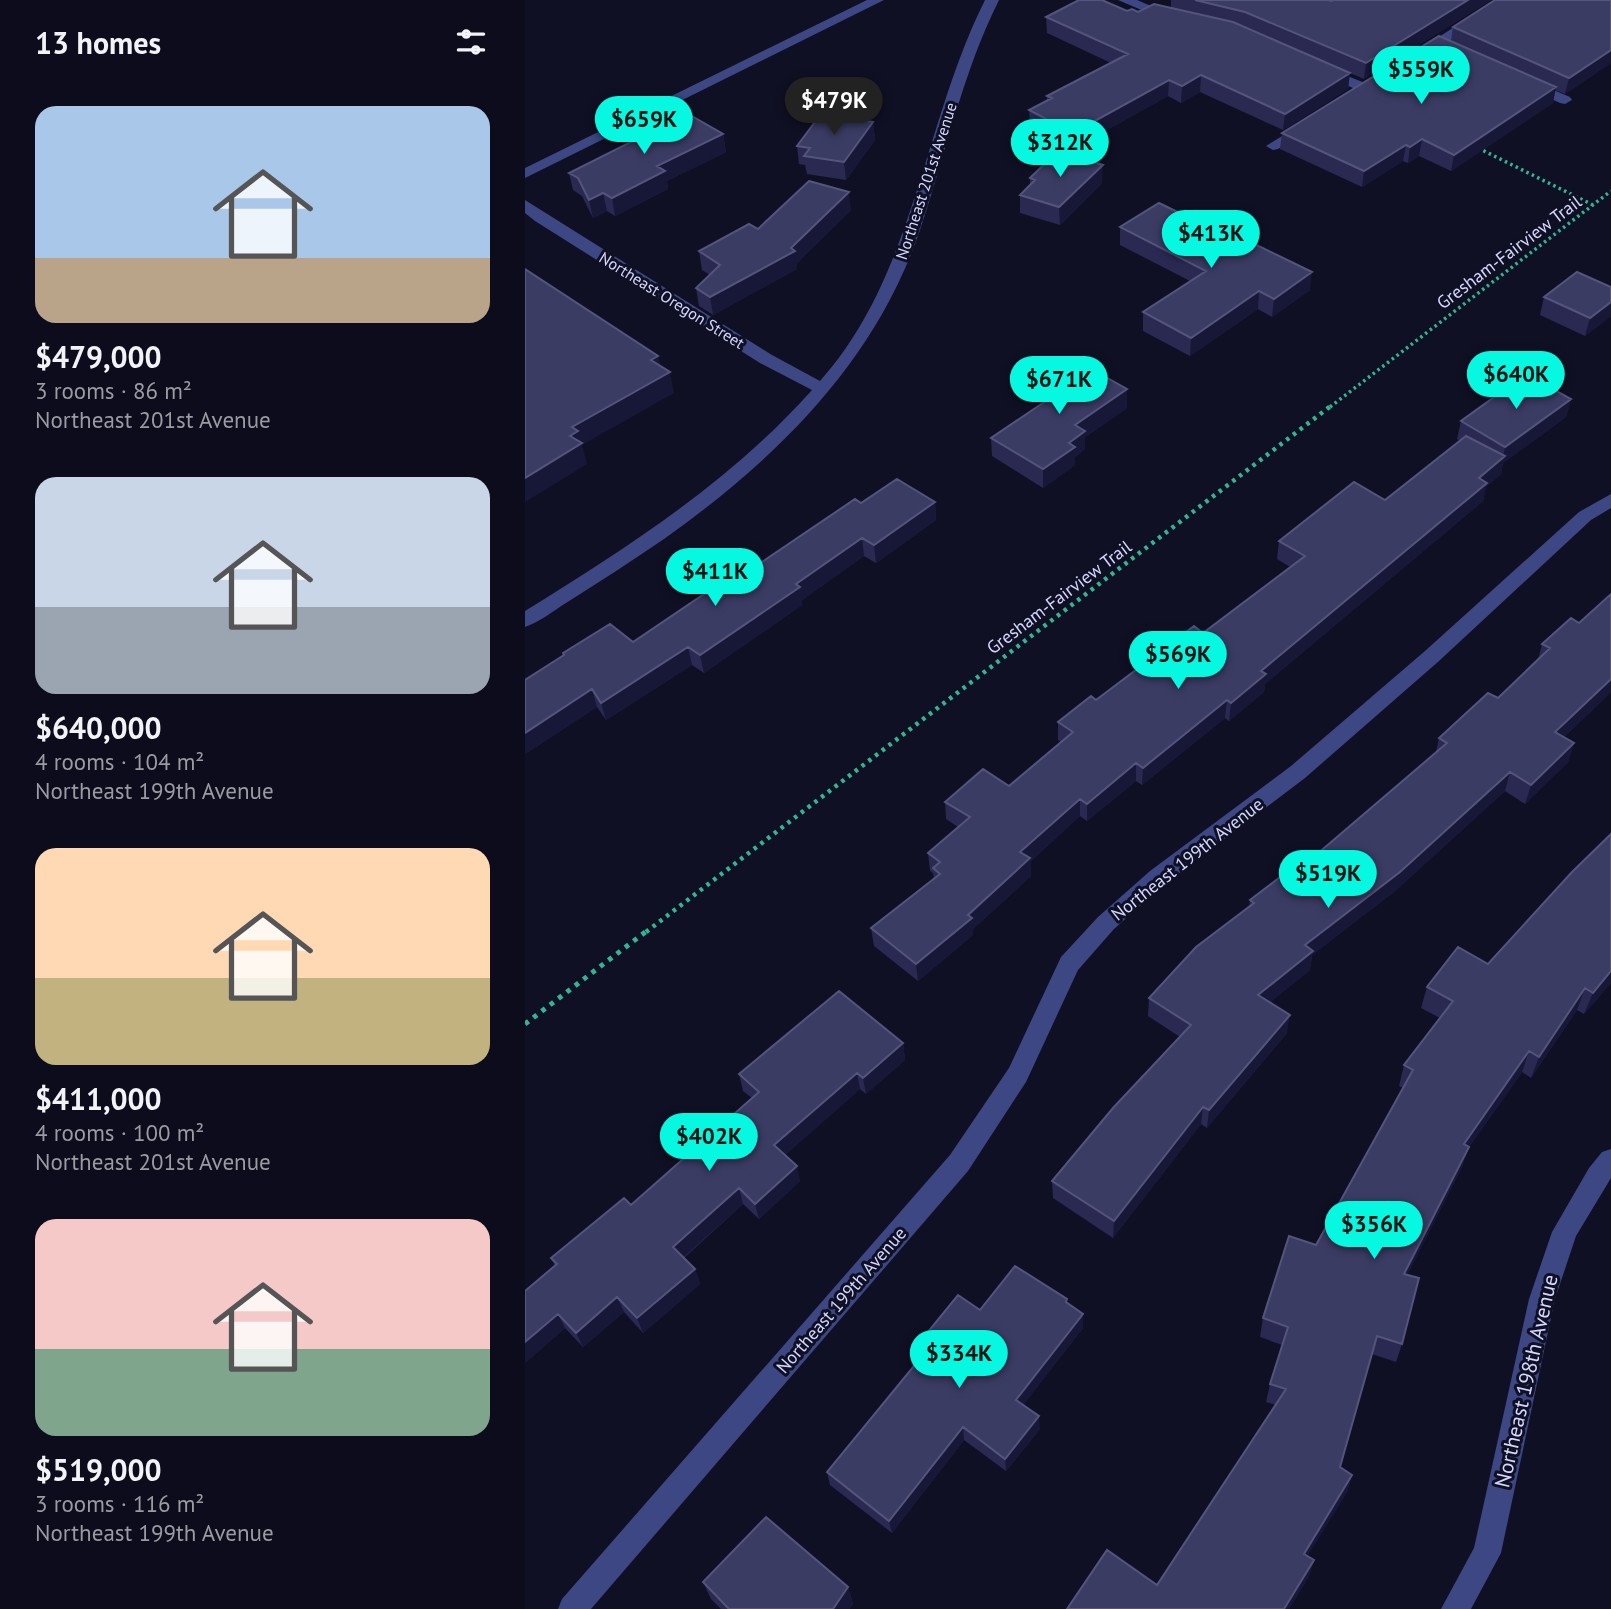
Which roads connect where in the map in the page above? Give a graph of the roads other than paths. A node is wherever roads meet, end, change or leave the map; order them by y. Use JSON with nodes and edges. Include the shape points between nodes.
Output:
{"nodes":[{"id":1,"x":877,"y":0,"type":"edge"},
{"id":2,"x":992,"y":0,"type":"edge"},
{"id":3,"x":1125,"y":0,"type":"edge"},
{"id":4,"x":1505,"y":0,"type":"edge"},
{"id":5,"x":1190,"y":22,"type":"edge"},
{"id":6,"x":1412,"y":59,"type":"edge"},
{"id":7,"x":1314,"y":66,"type":"edge"},
{"id":8,"x":1517,"y":79,"type":"edge"},
{"id":9,"x":1366,"y":88,"type":"edge"},
{"id":10,"x":1565,"y":100,"type":"dead end"},
{"id":11,"x":1320,"y":117,"type":"edge"},
{"id":12,"x":1273,"y":146,"type":"dead end"},
{"id":13,"x":525,"y":174,"type":"edge"},
{"id":14,"x":525,"y":205,"type":"edge"},
{"id":15,"x":822,"y":389,"type":"junction"},
{"id":16,"x":1611,"y":500,"type":"edge"},
{"id":17,"x":525,"y":620,"type":"edge"},
{"id":18,"x":1611,"y":1160,"type":"edge"},
{"id":19,"x":572,"y":1609,"type":"edge"},
{"id":20,"x":1455,"y":1609,"type":"edge"}],
"edges":[{"from":1,"to":13,"type":"street"},
{"from":2,"to":15,"type":"street","name":"Northeast 201st Avenue","via":[[963,64],[899,265],[866,329]]},
{"from":3,"to":5,"type":"street"},
{"from":4,"to":6,"type":"street","via":[[1441,46]]},
{"from":7,"to":9,"type":"street"},
{"from":8,"to":10,"type":"street"},
{"from":11,"to":12,"type":"street"},
{"from":14,"to":15,"type":"street","name":"Northeast Oregon Street","via":[[754,352]]},
{"from":15,"to":17,"type":"street","name":"Northeast 201st Avenue","via":[[761,453],[710,496]]},
{"from":16,"to":19,"type":"street","name":"Northeast 199th Avenue","via":[[1585,516],[1298,772],[1106,923],[1069,964],[1019,1075],[960,1163]]},
{"from":18,"to":20,"type":"street","name":"Northeast 198th Avenue","via":[[1565,1232],[1542,1298],[1487,1553]]}]}
